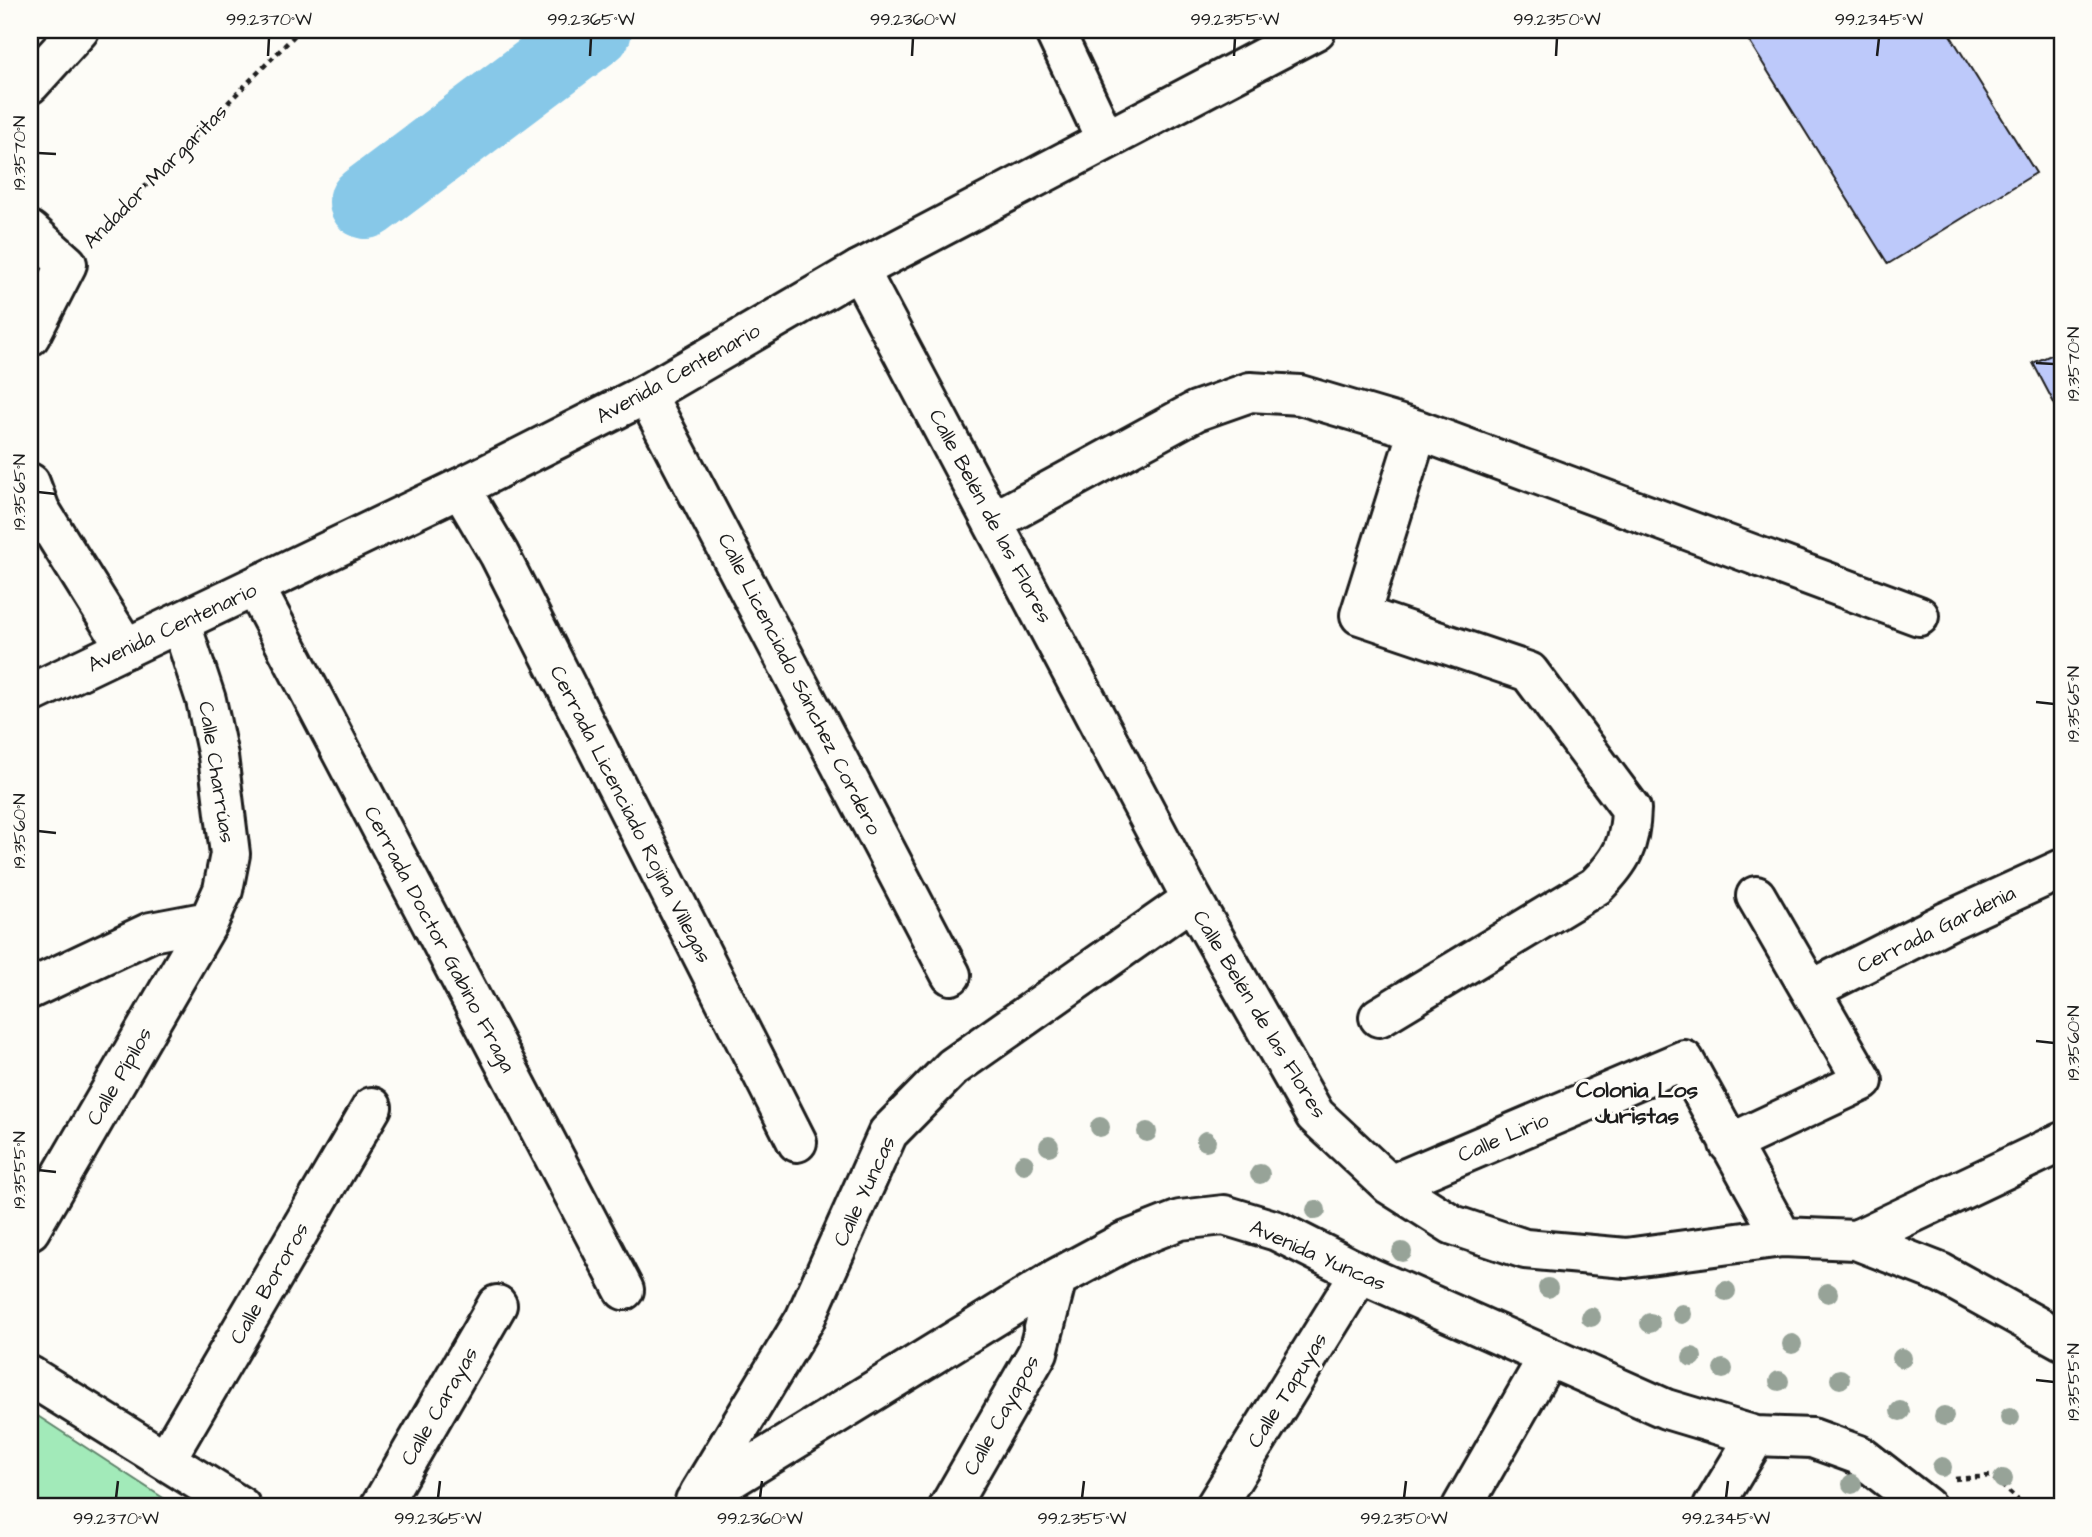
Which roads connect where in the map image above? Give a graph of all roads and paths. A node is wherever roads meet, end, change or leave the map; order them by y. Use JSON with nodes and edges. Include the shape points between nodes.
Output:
{"nodes":[{"id":1,"x":79,"y":30,"type":"edge"},
{"id":2,"x":300,"y":30,"type":"edge"},
{"id":3,"x":1054,"y":30,"type":"edge"},
{"id":4,"x":1314,"y":30,"type":"edge"},
{"id":5,"x":1522,"y":30,"type":"edge"},
{"id":6,"x":1539,"y":30,"type":"edge"},
{"id":7,"x":30,"y":84,"type":"edge"},
{"id":8,"x":1105,"y":138,"type":"junction"},
{"id":9,"x":30,"y":231,"type":"edge"},
{"id":10,"x":67,"y":264,"type":"junction"},
{"id":11,"x":859,"y":270,"type":"junction"},
{"id":12,"x":30,"y":336,"type":"edge"},
{"id":13,"x":646,"y":394,"type":"junction"},
{"id":14,"x":1418,"y":430,"type":"junction"},
{"id":15,"x":460,"y":488,"type":"junction"},
{"id":16,"x":33,"y":503,"type":"edge"},
{"id":17,"x":994,"y":521,"type":"junction"},
{"id":18,"x":255,"y":587,"type":"junction"},
{"id":19,"x":1919,"y":616,"type":"dead end"},
{"id":20,"x":181,"y":624,"type":"junction"},
{"id":21,"x":126,"y":648,"type":"junction"},
{"id":22,"x":30,"y":694,"type":"edge"},
{"id":23,"x":2062,"y":869,"type":"edge"},
{"id":24,"x":1756,"y":896,"type":"dead end"},
{"id":25,"x":1192,"y":900,"type":"junction"},
{"id":26,"x":209,"y":921,"type":"junction"},
{"id":27,"x":951,"y":975,"type":"dead end"},
{"id":28,"x":30,"y":989,"type":"edge"},
{"id":29,"x":1811,"y":990,"type":"junction"},
{"id":30,"x":1379,"y":1017,"type":"dead end"},
{"id":31,"x":372,"y":1107,"type":"dead end"},
{"id":32,"x":797,"y":1142,"type":"dead end"},
{"id":33,"x":2062,"y":1142,"type":"edge"},
{"id":34,"x":1729,"y":1144,"type":"junction"},
{"id":35,"x":1390,"y":1185,"type":"junction"},
{"id":36,"x":30,"y":1230,"type":"edge"},
{"id":37,"x":1782,"y":1237,"type":"junction"},
{"id":38,"x":1856,"y":1240,"type":"junction"},
{"id":39,"x":1360,"y":1273,"type":"junction"},
{"id":40,"x":1057,"y":1278,"type":"junction"},
{"id":41,"x":624,"y":1290,"type":"dead end"},
{"id":42,"x":497,"y":1305,"type":"dead end"},
{"id":43,"x":2062,"y":1340,"type":"edge"},
{"id":44,"x":1547,"y":1359,"type":"junction"},
{"id":45,"x":30,"y":1376,"type":"edge"},
{"id":46,"x":1756,"y":1436,"type":"junction"},
{"id":47,"x":166,"y":1459,"type":"junction"},
{"id":48,"x":1912,"y":1496,"type":"edge"},
{"id":49,"x":693,"y":1504,"type":"edge"},
{"id":50,"x":241,"y":1507,"type":"edge"},
{"id":51,"x":380,"y":1507,"type":"edge"},
{"id":52,"x":949,"y":1507,"type":"edge"},
{"id":53,"x":1214,"y":1507,"type":"edge"},
{"id":54,"x":1462,"y":1507,"type":"edge"},
{"id":55,"x":1713,"y":1507,"type":"edge"},
{"id":56,"x":2026,"y":1507,"type":"edge"}],
"edges":[{"from":1,"to":7,"type":"street"},
{"from":2,"to":10,"type":"path","name":"Andador Margaritas"},
{"from":3,"to":8,"type":"street"},
{"from":4,"to":8,"type":"street","name":"Avenida Centenario"},
{"from":5,"to":6,"type":"path","via":[[1526,36]]},
{"from":8,"to":11,"type":"street","name":"Avenida Centenario"},
{"from":9,"to":10,"type":"street"},
{"from":10,"to":12,"type":"street","name":"Andador Margaritas"},
{"from":11,"to":13,"type":"street","name":"Avenida Centenario"},
{"from":11,"to":17,"type":"street","name":"Calle Belén de las Flores"},
{"from":13,"to":15,"type":"street","name":"Avenida Centenario"},
{"from":13,"to":27,"type":"street","name":"Calle Licenciado Sánchez Cordero"},
{"from":14,"to":17,"type":"street","via":[[1300,394],[1250,392],[1196,411]]},
{"from":14,"to":19,"type":"street"},
{"from":14,"to":30,"type":"street","via":[[1360,615],[1529,672],[1631,808],[1630,834],[1617,865],[1597,886]]},
{"from":15,"to":18,"type":"street","name":"Avenida Centenario"},
{"from":15,"to":32,"type":"street","name":"Cerrada Licenciado Rojina Villegas","via":[[505,567]]},
{"from":16,"to":21,"type":"street"},
{"from":17,"to":25,"type":"street","name":"Calle Belén de las Flores"},
{"from":18,"to":20,"type":"street","name":"Avenida Centenario"},
{"from":18,"to":41,"type":"street","name":"Cerrada Doctor Gabino Fraga"},
{"from":20,"to":21,"type":"street","name":"Avenida Centenario"},
{"from":20,"to":26,"type":"street","name":"Calle Charrúas","via":[[206,699],[230,854]]},
{"from":21,"to":22,"type":"street","name":"Avenida Centenario"},
{"from":23,"to":29,"type":"street","name":"Cerrada Gardenia"},
{"from":24,"to":29,"type":"street"},
{"from":25,"to":35,"type":"street","name":"Calle Belén de las Flores","via":[[1315,1115]]},
{"from":25,"to":49,"type":"street","name":"Calle Yuncas","via":[[953,1067],[888,1133],[805,1320]]},
{"from":26,"to":28,"type":"street","via":[[151,933]]},
{"from":26,"to":36,"type":"street","name":"Calle Pípilos"},
{"from":29,"to":34,"type":"street","via":[[1863,1081]]},
{"from":31,"to":47,"type":"street","name":"Calle Bororos"},
{"from":33,"to":38,"type":"street"},
{"from":34,"to":35,"type":"street","name":"Calle Lirio","via":[[1684,1060]]},
{"from":34,"to":37,"type":"street","name":"Calle Lirio"},
{"from":35,"to":37,"type":"street","name":"Calle Belén de las Flores","via":[[1452,1225],[1525,1248],[1626,1258]]},
{"from":37,"to":38,"type":"street","name":"Calle Belén de las Flores"},
{"from":38,"to":43,"type":"street","name":"Calle Belén de las Flores","via":[[1941,1273]]},
{"from":39,"to":40,"type":"street","name":"Avenida Yuncas","via":[[1278,1231],[1224,1215],[1180,1220],[1124,1242]]},
{"from":39,"to":44,"type":"street","name":"Avenida Yuncas"},
{"from":39,"to":53,"type":"street","name":"Calle Tapuyas"},
{"from":40,"to":49,"type":"street","name":"Avenida Yuncas"},
{"from":40,"to":52,"type":"street","name":"Calle Cayapos","via":[[1038,1352]]},
{"from":42,"to":51,"type":"street","name":"Calle Carayas"},
{"from":44,"to":46,"type":"street","name":"Avenida Yuncas","via":[[1666,1409]]},
{"from":44,"to":54,"type":"street"},
{"from":45,"to":47,"type":"street"},
{"from":46,"to":48,"type":"street","name":"Avenida Yuncas","via":[[1812,1438],[1859,1455]]},
{"from":46,"to":55,"type":"street"},
{"from":47,"to":50,"type":"street"},
{"from":48,"to":56,"type":"path","via":[[1991,1476]]}]}
